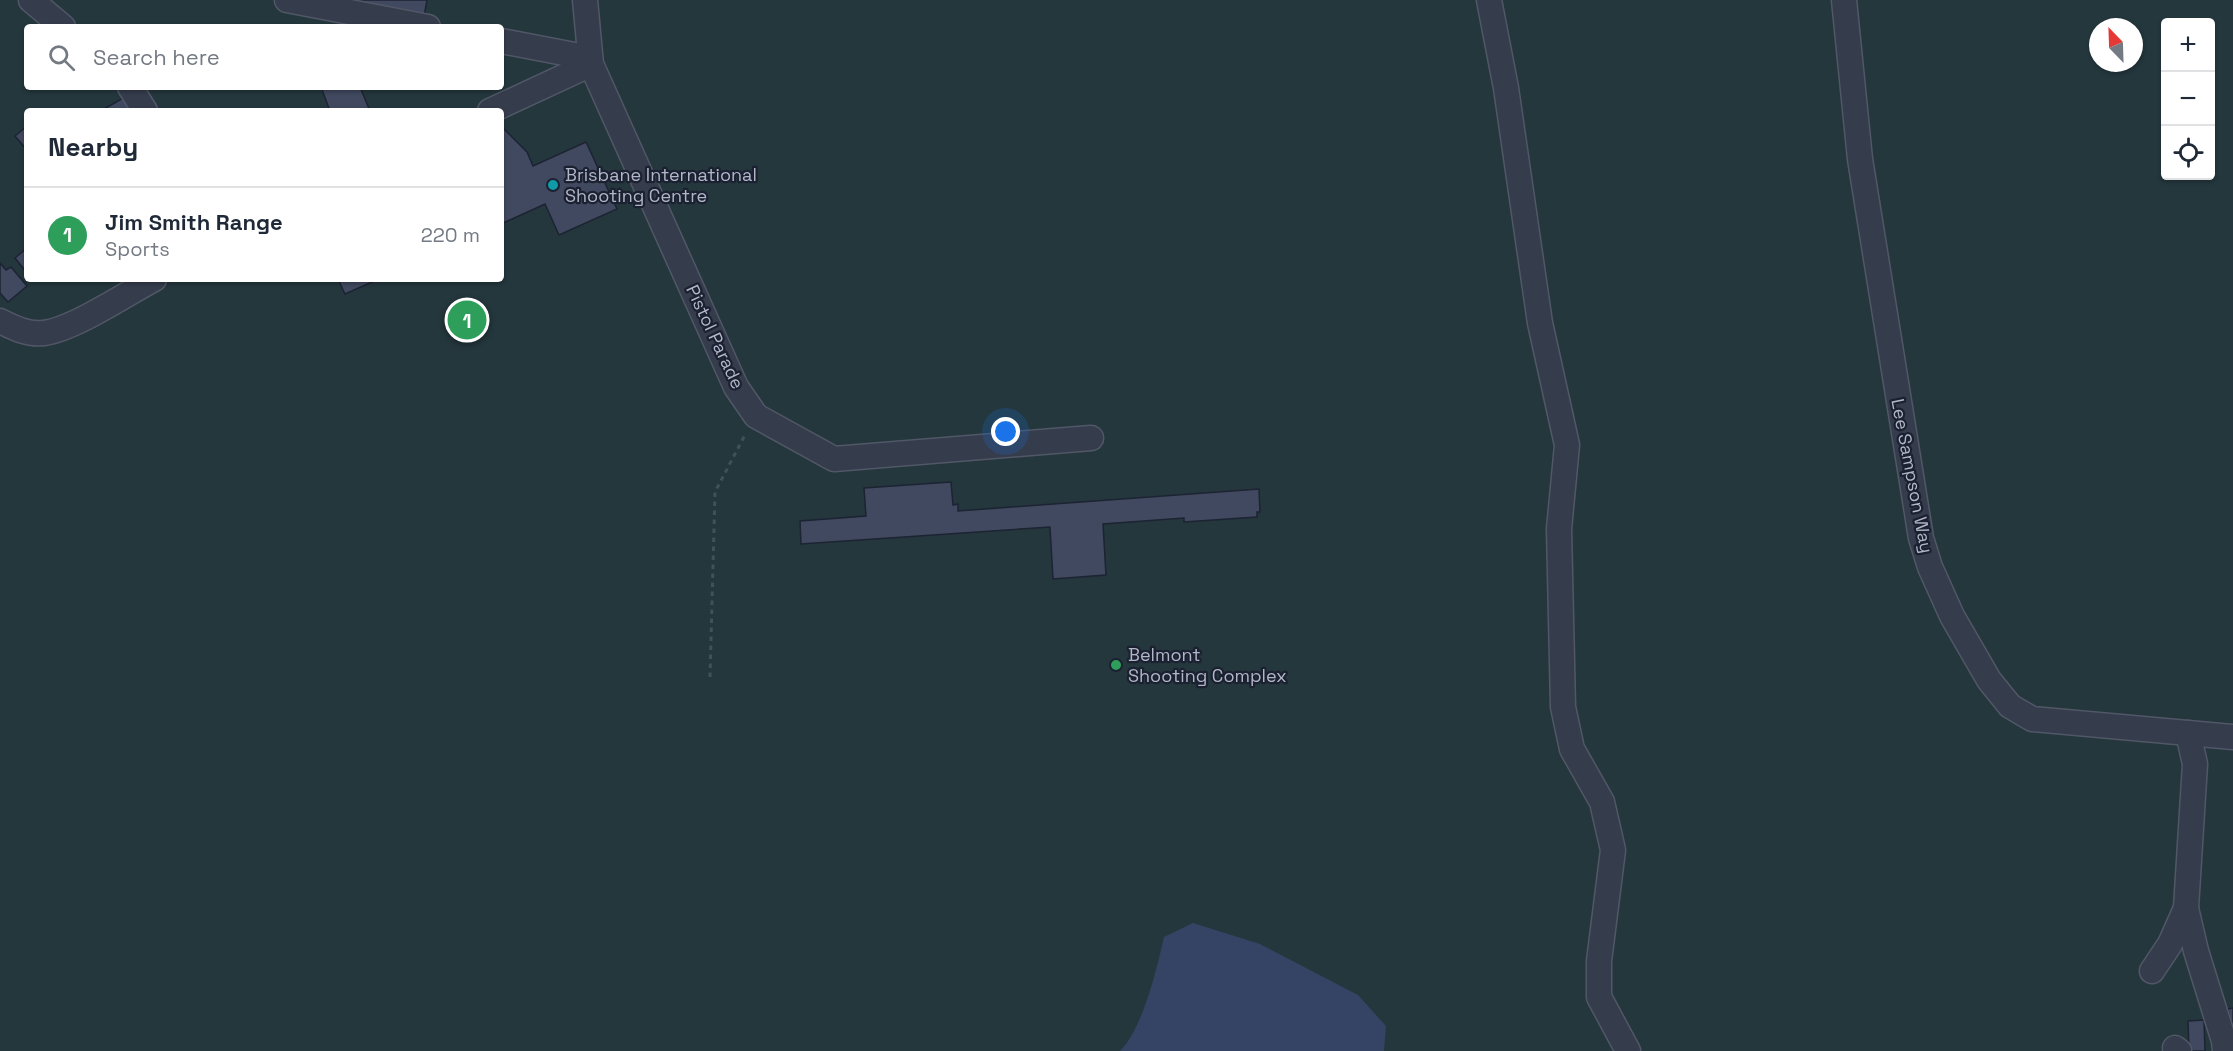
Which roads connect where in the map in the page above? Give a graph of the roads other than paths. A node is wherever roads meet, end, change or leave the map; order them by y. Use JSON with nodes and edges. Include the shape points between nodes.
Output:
{"nodes":[{"id":1,"x":31,"y":0,"type":"edge"},
{"id":2,"x":287,"y":0,"type":"edge"},
{"id":3,"x":585,"y":0,"type":"edge"},
{"id":4,"x":1489,"y":0,"type":"edge"},
{"id":5,"x":1844,"y":0,"type":"edge"},
{"id":6,"x":59,"y":24,"type":"edge"},
{"id":7,"x":412,"y":24,"type":"edge"},
{"id":8,"x":504,"y":42,"type":"edge"},
{"id":9,"x":591,"y":61,"type":"junction"},
{"id":10,"x":132,"y":90,"type":"edge"},
{"id":11,"x":143,"y":108,"type":"edge"},
{"id":12,"x":496,"y":108,"type":"edge"},
{"id":13,"x":148,"y":282,"type":"edge"},
{"id":14,"x":0,"y":321,"type":"edge"},
{"id":15,"x":1092,"y":438,"type":"dead end"},
{"id":16,"x":2188,"y":733,"type":"junction"},
{"id":17,"x":2233,"y":737,"type":"edge"},
{"id":18,"x":2186,"y":908,"type":"junction"},
{"id":19,"x":2152,"y":970,"type":"dead end"},
{"id":20,"x":1628,"y":1051,"type":"edge"},
{"id":21,"x":2225,"y":1051,"type":"edge"}],
"edges":[{"from":1,"to":6,"type":"lane"},
{"from":2,"to":7,"type":"lane"},
{"from":3,"to":9,"type":"lane","name":"Pistol Parade"},
{"from":4,"to":20,"type":"lane","via":[[1506,88],[1540,323],[1567,445],[1559,529],[1563,707],[1572,749],[1602,802],[1613,850],[1599,961],[1599,998]]},
{"from":5,"to":16,"type":"lane","name":"Lee Sampson Way","via":[[1860,159],[1921,538],[1952,616],[1989,680],[2010,706],[2032,718]]},
{"from":8,"to":9,"type":"lane"},
{"from":9,"to":12,"type":"lane"},
{"from":9,"to":15,"type":"lane","name":"Pistol Parade","via":[[736,387],[756,416],[834,459]]},
{"from":10,"to":11,"type":"lane"},
{"from":13,"to":14,"type":"lane","via":[[72,323],[44,333],[23,332]]},
{"from":16,"to":17,"type":"lane","name":"Lee Sampson Way"},
{"from":16,"to":18,"type":"lane","via":[[2195,764]]},
{"from":18,"to":19,"type":"lane","via":[[2170,944]]},
{"from":18,"to":21,"type":"lane"}]}
